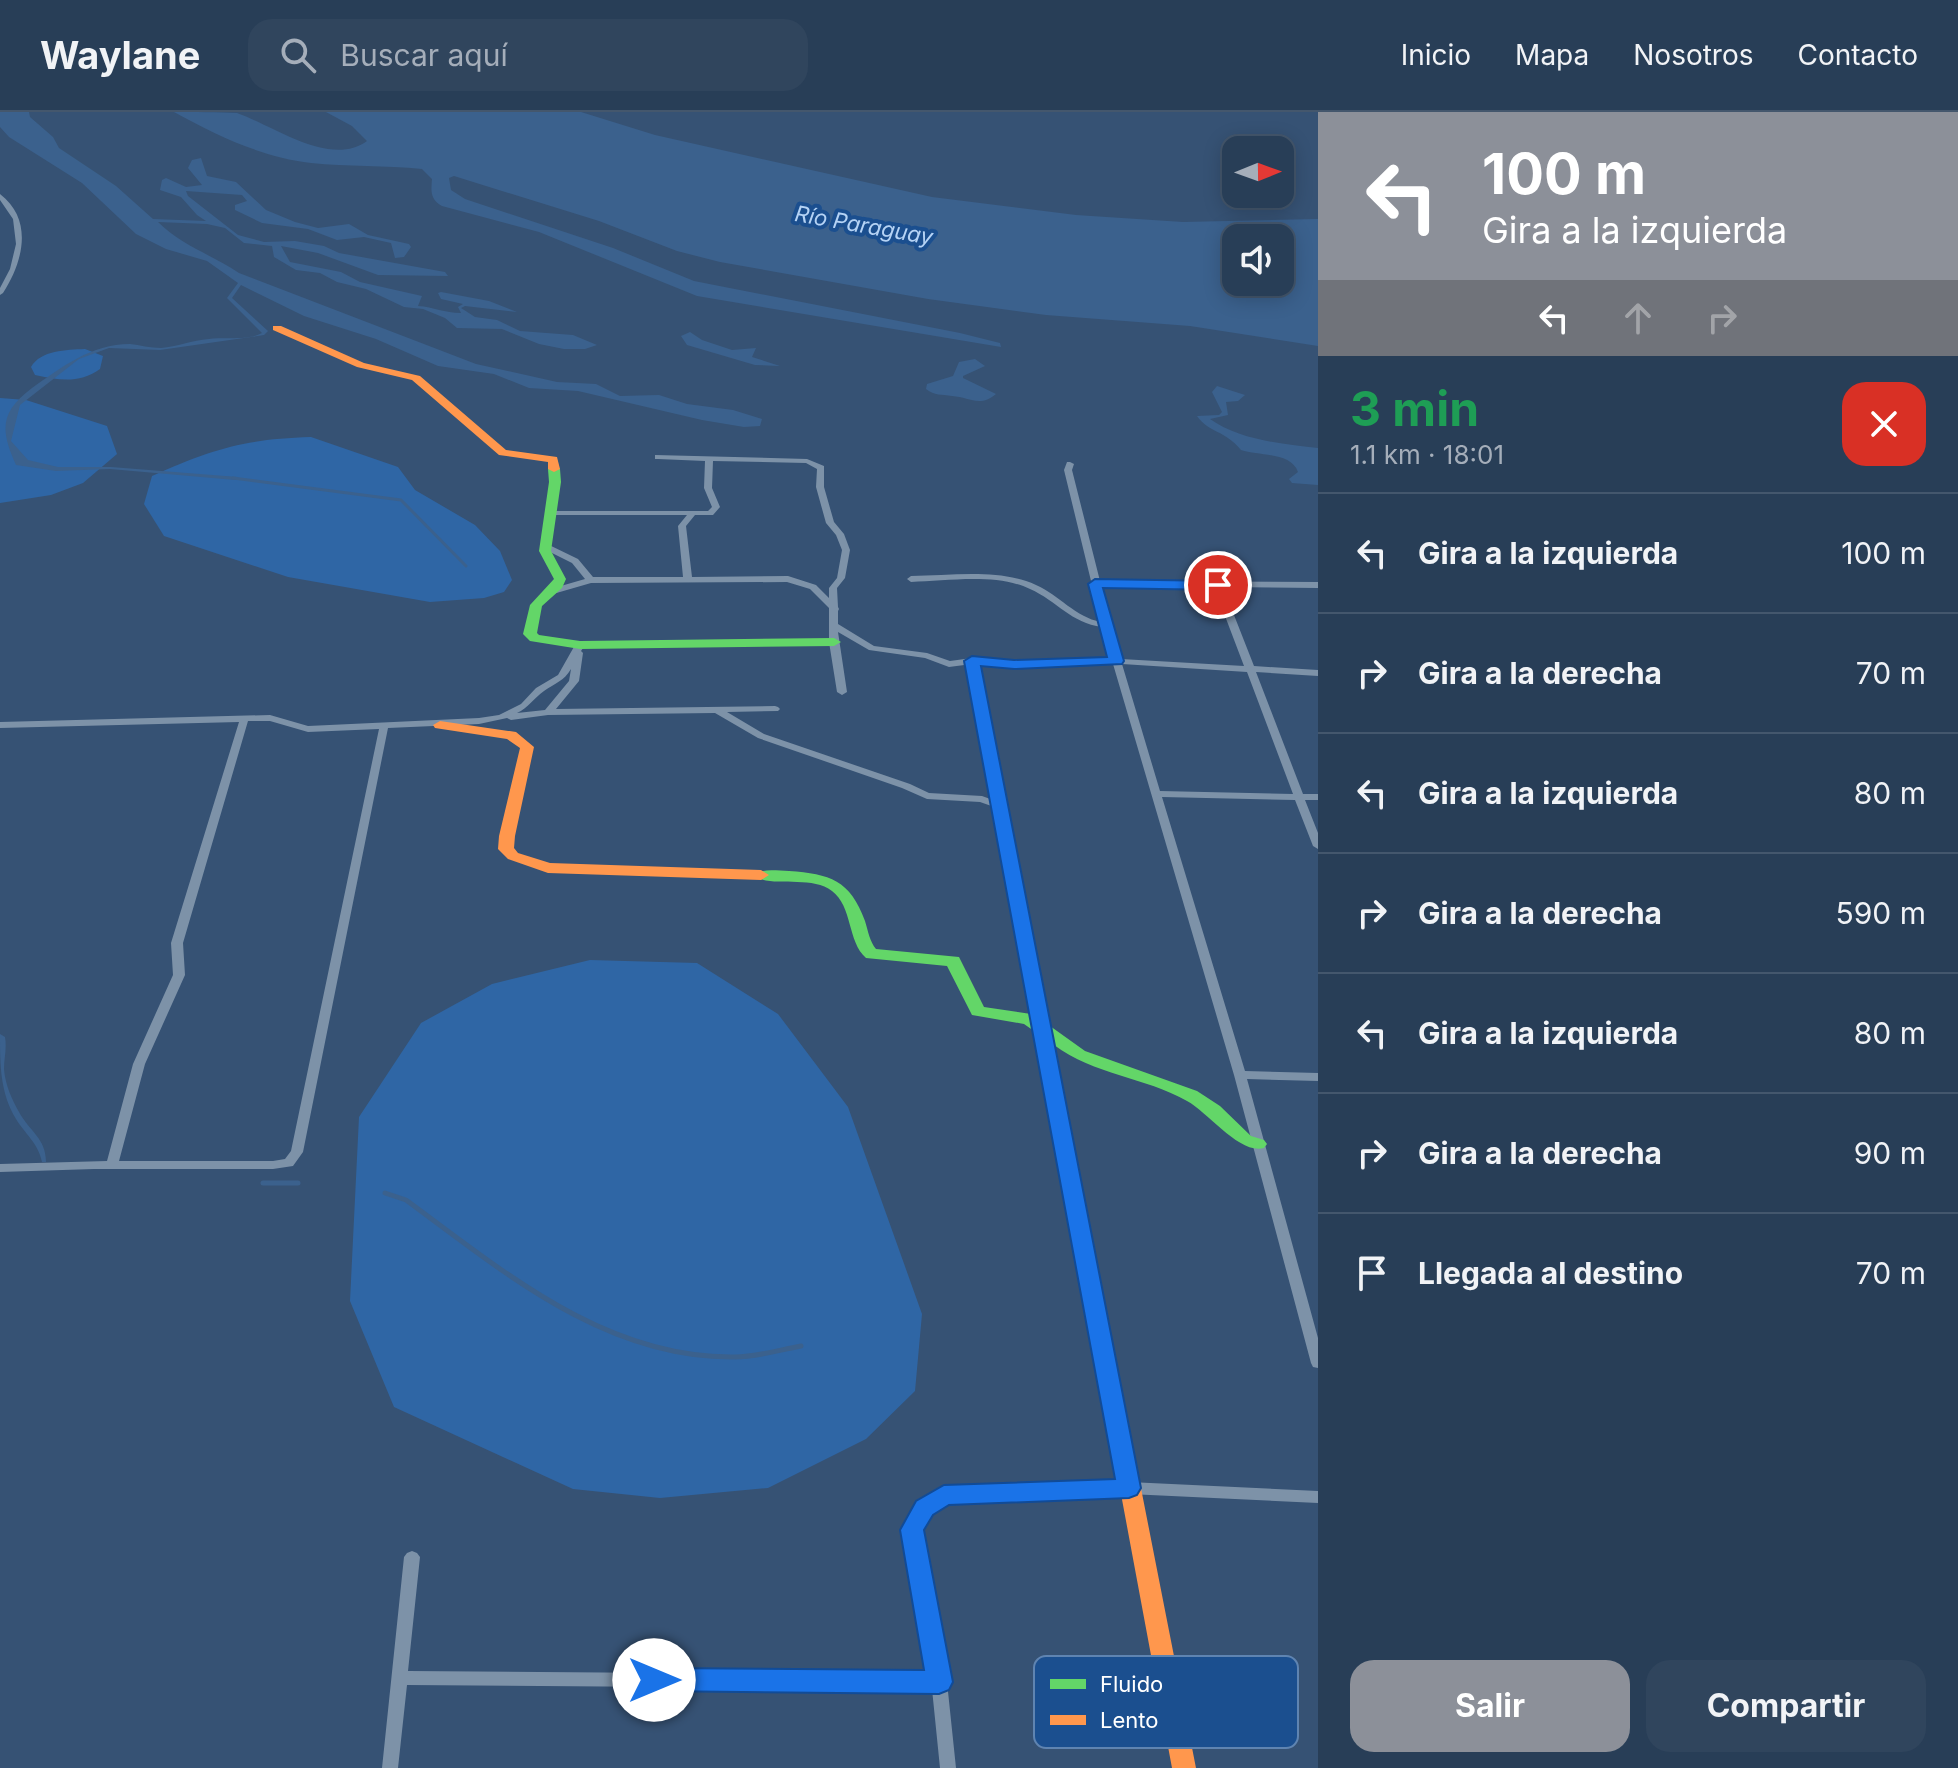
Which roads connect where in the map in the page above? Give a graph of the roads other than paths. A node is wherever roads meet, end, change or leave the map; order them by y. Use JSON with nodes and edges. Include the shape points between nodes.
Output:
{"nodes":[{"id":1,"x":0,"y":196,"type":"edge"},
{"id":2,"x":0,"y":293,"type":"edge"},
{"id":3,"x":277,"y":328,"type":"dead end"},
{"id":4,"x":658,"y":457,"type":"dead end"},
{"id":5,"x":709,"y":458,"type":"junction"},
{"id":6,"x":1070,"y":464,"type":"dead end"},
{"id":7,"x":552,"y":513,"type":"junction"},
{"id":8,"x":691,"y":516,"type":"junction"},
{"id":9,"x":545,"y":546,"type":"junction"},
{"id":10,"x":911,"y":579,"type":"dead end"},
{"id":11,"x":591,"y":580,"type":"junction"},
{"id":12,"x":688,"y":580,"type":"junction"},
{"id":13,"x":1095,"y":584,"type":"junction"},
{"id":14,"x":1218,"y":585,"type":"junction"},
{"id":15,"x":1318,"y":585,"type":"edge"},
{"id":16,"x":548,"y":593,"type":"junction"},
{"id":17,"x":836,"y":610,"type":"junction"},
{"id":18,"x":1106,"y":625,"type":"junction"},
{"id":19,"x":835,"y":634,"type":"junction"},
{"id":20,"x":580,"y":645,"type":"junction"},
{"id":21,"x":972,"y":661,"type":"junction"},
{"id":22,"x":1116,"y":661,"type":"junction"},
{"id":23,"x":949,"y":664,"type":"junction"},
{"id":24,"x":1250,"y":670,"type":"junction"},
{"id":25,"x":1318,"y":673,"type":"edge"},
{"id":26,"x":976,"y":682,"type":"junction"},
{"id":27,"x":842,"y":692,"type":"dead end"},
{"id":28,"x":775,"y":709,"type":"dead end"},
{"id":29,"x":548,"y":712,"type":"junction"},
{"id":30,"x":719,"y":712,"type":"junction"},
{"id":31,"x":502,"y":717,"type":"junction"},
{"id":32,"x":244,"y":720,"type":"junction"},
{"id":33,"x":0,"y":725,"type":"edge"},
{"id":34,"x":440,"y":725,"type":"junction"},
{"id":35,"x":384,"y":726,"type":"junction"},
{"id":36,"x":1155,"y":794,"type":"junction"},
{"id":37,"x":1299,"y":797,"type":"junction"},
{"id":38,"x":1318,"y":797,"type":"edge"},
{"id":39,"x":1000,"y":806,"type":"junction"},
{"id":40,"x":1318,"y":846,"type":"edge"},
{"id":41,"x":1040,"y":1024,"type":"junction"},
{"id":42,"x":1240,"y":1075,"type":"junction"},
{"id":43,"x":1318,"y":1077,"type":"edge"},
{"id":44,"x":1258,"y":1144,"type":"junction"},
{"id":45,"x":112,"y":1165,"type":"junction"},
{"id":46,"x":0,"y":1168,"type":"edge"},
{"id":47,"x":1318,"y":1363,"type":"edge"},
{"id":48,"x":1129,"y":1488,"type":"junction"},
{"id":49,"x":1318,"y":1497,"type":"edge"},
{"id":50,"x":412,"y":1557,"type":"dead end"},
{"id":51,"x":1162,"y":1656,"type":"edge"},
{"id":52,"x":400,"y":1678,"type":"junction"},
{"id":53,"x":939,"y":1682,"type":"junction"},
{"id":54,"x":1180,"y":1748,"type":"edge"},
{"id":55,"x":390,"y":1768,"type":"edge"},
{"id":56,"x":948,"y":1768,"type":"edge"},
{"id":57,"x":1184,"y":1768,"type":"edge"}],
"edges":[{"from":1,"to":2,"type":"street","via":[[15,217],[21,255]]},
{"from":3,"to":7,"type":"street","via":[[361,365],[416,378],[503,453],[553,459]]},
{"from":4,"to":5,"type":"street"},
{"from":5,"to":8,"type":"street","via":[[708,488],[716,510]]},
{"from":5,"to":17,"type":"street","via":[[807,461],[821,468],[820,487],[830,523],[846,550],[841,578],[833,588]]},
{"from":6,"to":13,"type":"street"},
{"from":7,"to":8,"type":"street"},
{"from":7,"to":9,"type":"street"},
{"from":8,"to":12,"type":"street","via":[[682,526]]},
{"from":9,"to":11,"type":"street","via":[[575,561]]},
{"from":9,"to":16,"type":"street","via":[[560,579]]},
{"from":10,"to":18,"type":"street","via":[[1014,580],[1037,588],[1084,622]]},
{"from":11,"to":12,"type":"street"},
{"from":11,"to":16,"type":"street"},
{"from":12,"to":17,"type":"street","via":[[803,582],[821,592]]},
{"from":13,"to":14,"type":"street"},
{"from":13,"to":18,"type":"street"},
{"from":14,"to":15,"type":"street"},
{"from":14,"to":24,"type":"street"},
{"from":16,"to":20,"type":"street","via":[[534,609],[530,634],[543,641]]},
{"from":17,"to":19,"type":"street"},
{"from":18,"to":22,"type":"street"},
{"from":19,"to":20,"type":"street"},
{"from":19,"to":23,"type":"street","via":[[872,648]]},
{"from":19,"to":27,"type":"street"},
{"from":20,"to":29,"type":"street","via":[[574,681]]},
{"from":20,"to":31,"type":"street","via":[[562,677]]},
{"from":21,"to":22,"type":"street"},
{"from":21,"to":23,"type":"street"},
{"from":21,"to":26,"type":"street"},
{"from":22,"to":24,"type":"street"},
{"from":22,"to":36,"type":"street"},
{"from":23,"to":26,"type":"street"},
{"from":24,"to":25,"type":"street"},
{"from":24,"to":37,"type":"street"},
{"from":26,"to":39,"type":"street"},
{"from":28,"to":30,"type":"street"},
{"from":29,"to":30,"type":"street"},
{"from":29,"to":31,"type":"street"},
{"from":30,"to":39,"type":"street","via":[[761,736],[927,796],[982,799]]},
{"from":31,"to":34,"type":"street"},
{"from":32,"to":33,"type":"street"},
{"from":32,"to":35,"type":"street","via":[[270,718],[308,729]]},
{"from":32,"to":45,"type":"street","via":[[177,943],[179,975],[139,1064]]},
{"from":34,"to":35,"type":"street"},
{"from":34,"to":41,"type":"street","via":[[511,735],[527,747],[506,834],[506,849],[513,856],[548,868],[790,876],[831,883],[848,902],[872,954],[953,961],[978,1011]]},
{"from":35,"to":45,"type":"street","via":[[297,1152],[289,1163],[273,1165]]},
{"from":36,"to":37,"type":"street"},
{"from":36,"to":42,"type":"street"},
{"from":37,"to":38,"type":"street"},
{"from":37,"to":40,"type":"street"},
{"from":39,"to":41,"type":"street"},
{"from":41,"to":44,"type":"street","via":[[1079,1055],[1191,1095],[1238,1135]]},
{"from":41,"to":48,"type":"street"},
{"from":42,"to":43,"type":"street"},
{"from":42,"to":44,"type":"street"},
{"from":44,"to":47,"type":"street"},
{"from":45,"to":46,"type":"street"},
{"from":48,"to":49,"type":"street"},
{"from":48,"to":51,"type":"street"},
{"from":48,"to":53,"type":"street","via":[[944,1495],[924,1508],[912,1530]]},
{"from":50,"to":52,"type":"street"},
{"from":52,"to":53,"type":"street"},
{"from":52,"to":55,"type":"street"},
{"from":53,"to":56,"type":"street"},
{"from":54,"to":57,"type":"street"}]}
